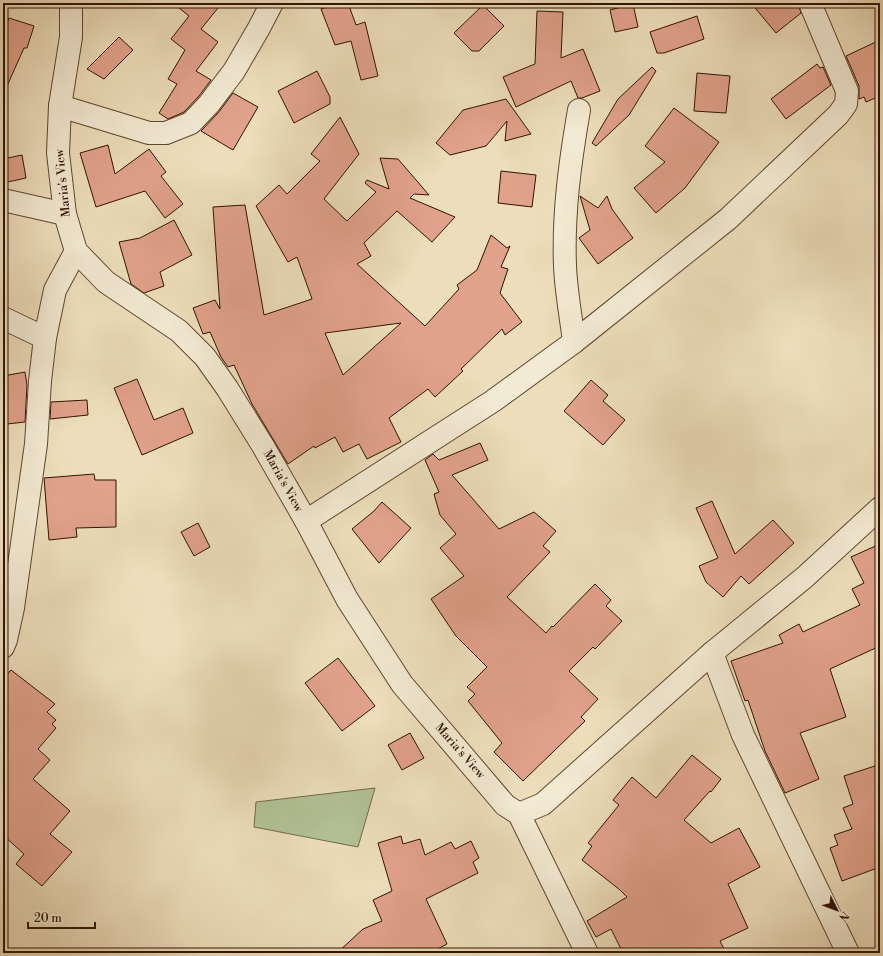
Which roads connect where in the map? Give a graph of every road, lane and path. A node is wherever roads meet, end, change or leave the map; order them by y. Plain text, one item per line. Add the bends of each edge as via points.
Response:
1 (71, 3) edge
2 (272, 3) edge
3 (810, 3) edge
4 (60, 106) junction
5 (579, 110) dead end
6 (3, 200) edge
7 (65, 214) junction
8 (76, 251) junction
9 (3, 318) edge
10 (45, 338) junction
11 (574, 342) junction
12 (880, 508) edge
13 (306, 521) junction
14 (3, 647) edge
15 (712, 653) junction
16 (519, 814) junction
17 (588, 953) edge
18 (848, 953) edge

1 - 4 street, Maria's View via 71,37
2 - 4 street via 234,71 191,123 166,133 149,134
3 - 11 street via 847,92 846,104 728,219
4 - 7 street, Maria's View via 58,153
5 - 11 street via 565,216 565,266
6 - 7 street
7 - 8 street, Maria's View
8 - 10 street via 55,290
8 - 13 street, Maria's View via 106,282 178,331 205,357 263,446
9 - 10 street
10 - 14 street via 36,444 13,608
11 - 13 street via 493,401
12 - 15 street via 805,577
13 - 16 street, Maria's View via 347,599 402,684 505,805
15 - 16 street via 543,804
15 - 18 street via 743,735
16 - 17 street, Maria's View

